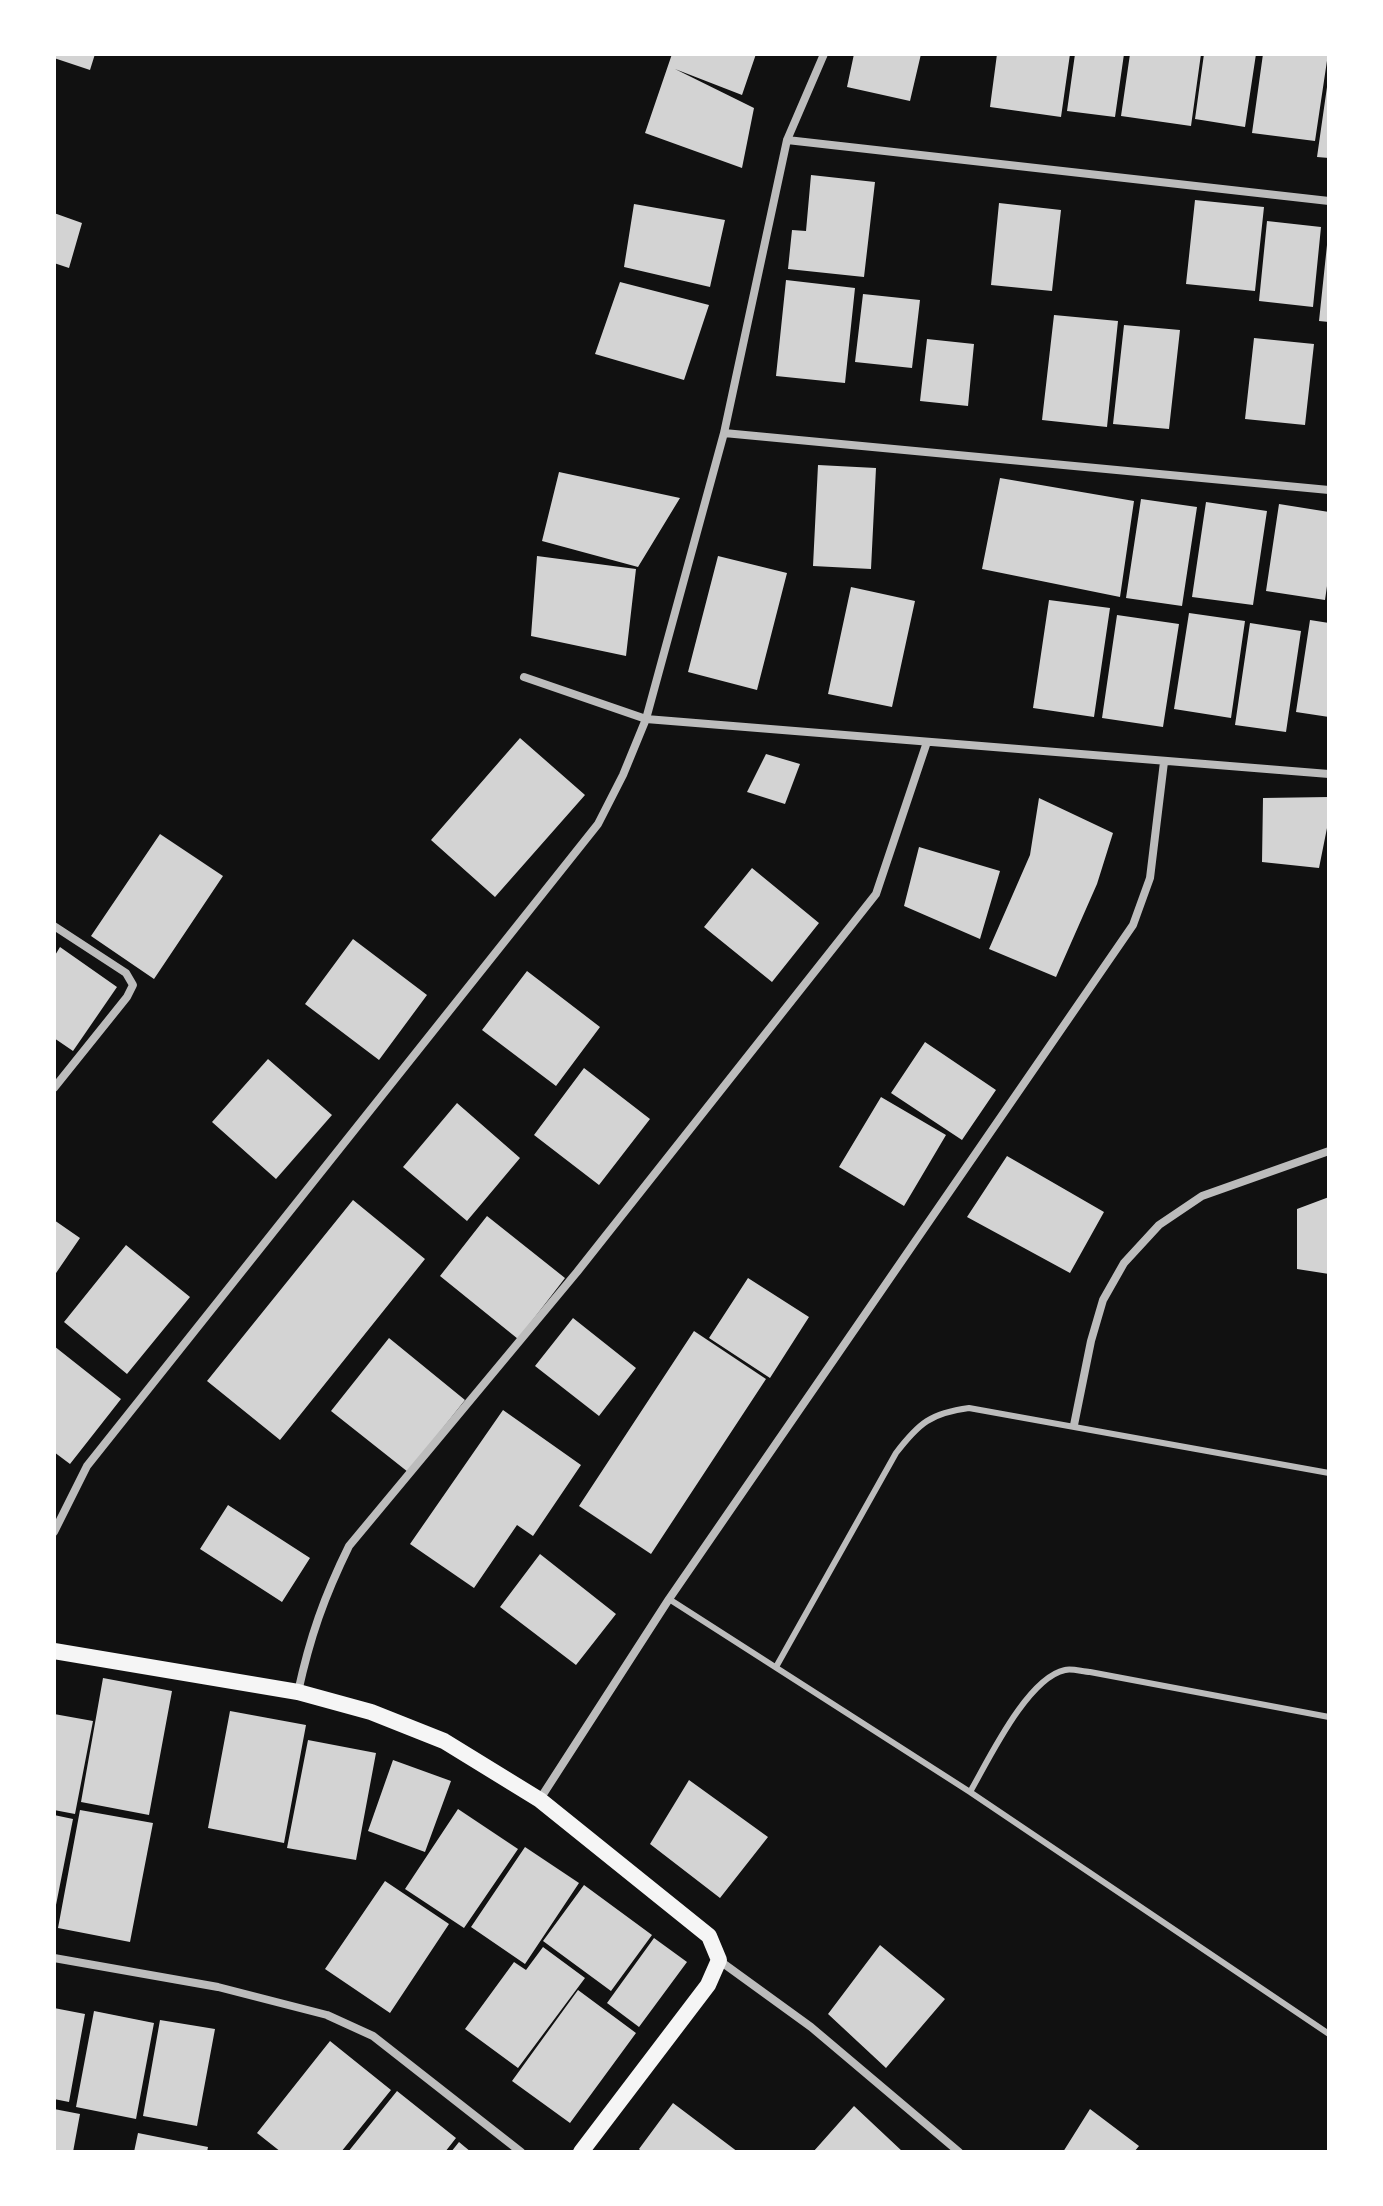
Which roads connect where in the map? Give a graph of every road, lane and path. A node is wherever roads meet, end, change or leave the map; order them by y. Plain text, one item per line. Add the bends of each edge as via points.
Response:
1 (824, 54) edge
2 (787, 140) junction
3 (1329, 201) edge
4 (724, 433) junction
5 (1329, 490) edge
6 (524, 677) dead end
7 (646, 719) junction
8 (927, 742) junction
9 (1164, 762) junction
10 (1329, 774) edge
11 (54, 926) edge
12 (54, 1088) edge
13 (1329, 1151) edge
14 (1074, 1425) junction
15 (1329, 1473) edge
16 (54, 1532) edge
17 (669, 1599) junction
18 (54, 1651) edge
19 (776, 1667) junction
20 (298, 1692) junction
21 (1329, 1717) edge
22 (970, 1792) junction
23 (540, 1800) junction
24 (54, 1958) edge
25 (719, 1960) junction
26 (1329, 2034) edge
27 (521, 2152) edge
28 (581, 2152) edge
29 (959, 2152) edge

1 - 2 street
2 - 3 street
2 - 4 street
4 - 5 street
4 - 7 street
6 - 7 street
7 - 8 street
7 - 16 street via 598,824 87,1466
8 - 9 street
8 - 20 street via 876,894 577,1272 349,1546 309,1640
9 - 10 street
9 - 17 street via 1150,878 1133,925
11 - 12 street via 126,973 133,985
13 - 14 street via 1202,1196 1159,1225 1124,1263 1103,1300
14 - 15 lane
14 - 19 lane via 969,1408 942,1411 913,1430
17 - 19 lane
17 - 23 street
18 - 20 main road
19 - 22 lane
20 - 23 main road via 371,1712 444,1741
21 - 22 lane via 1065,1670 1025,1700
22 - 26 lane
23 - 25 main road via 709,1936
24 - 27 street via 218,1987 327,2015 373,2036
25 - 28 main road via 708,1985
25 - 29 street via 811,2027

